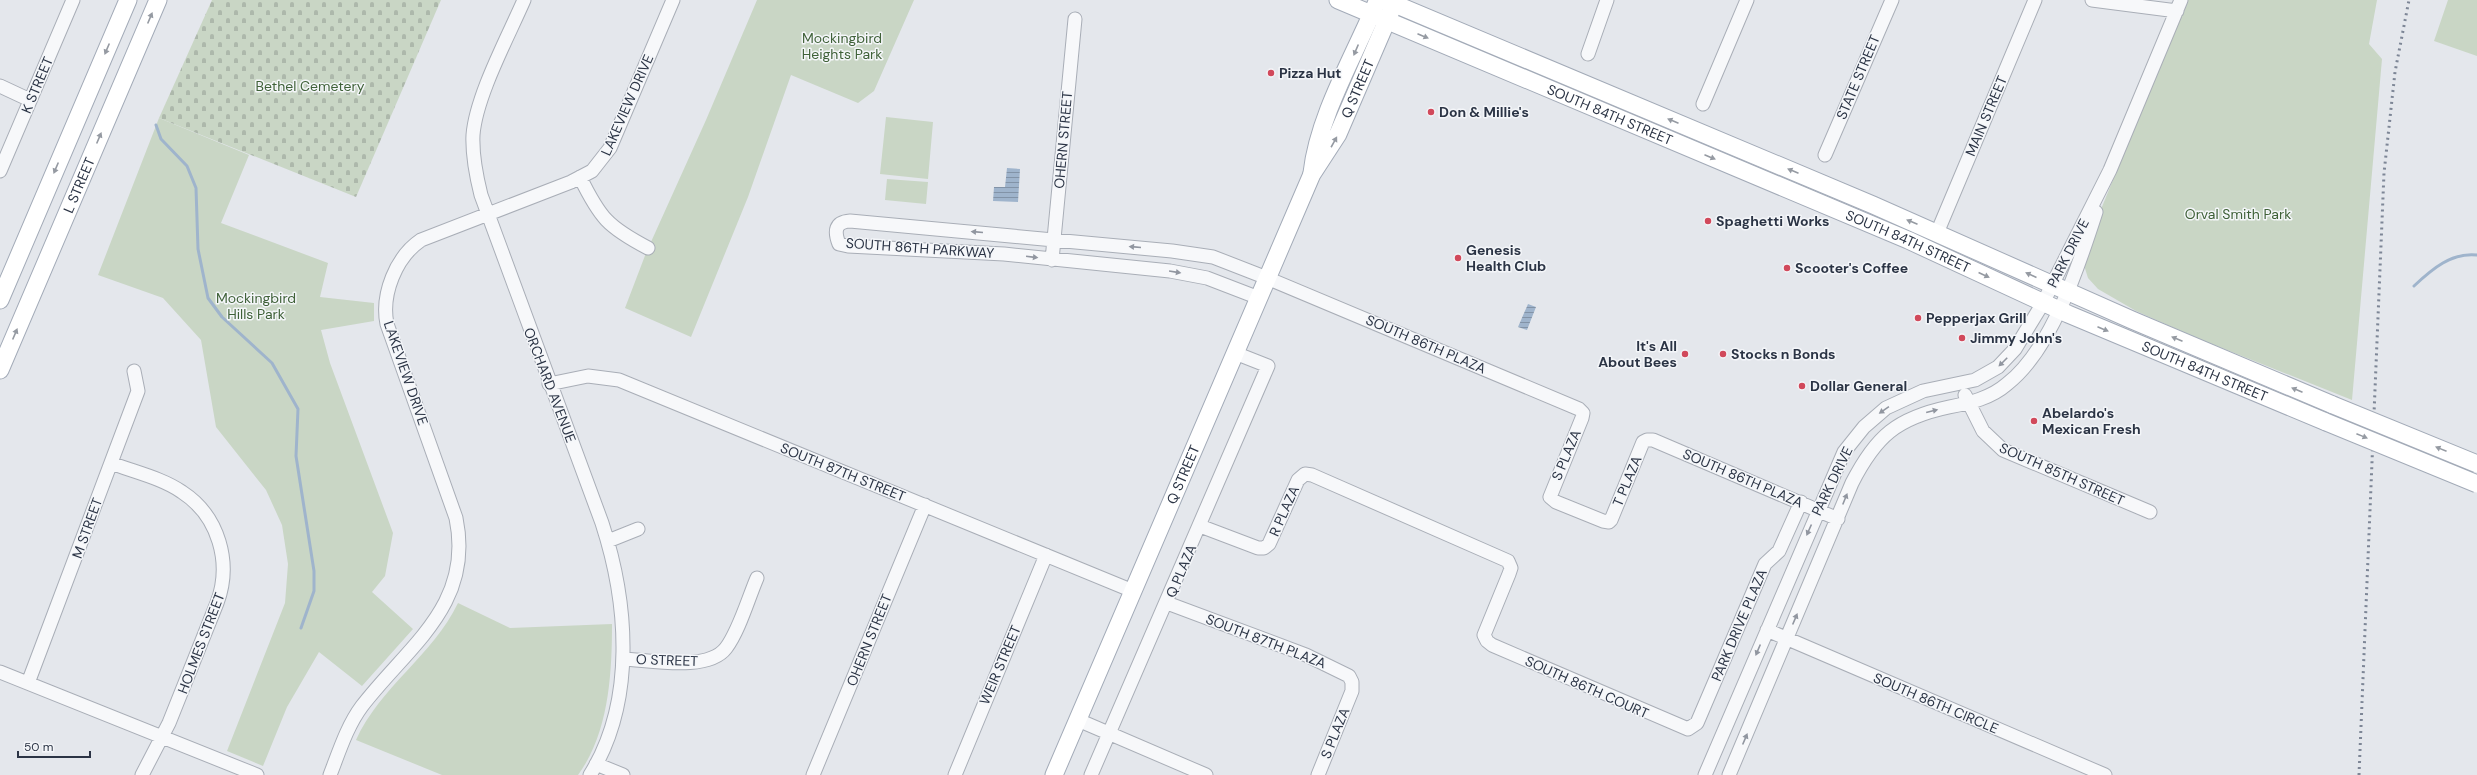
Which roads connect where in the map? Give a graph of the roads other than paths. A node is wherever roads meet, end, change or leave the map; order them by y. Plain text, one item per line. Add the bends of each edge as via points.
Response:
1 (73, 0) edge
2 (128, 0) edge
3 (158, 0) edge
4 (524, 0) edge
5 (673, 0) edge
6 (1338, 0) edge
7 (1607, 0) edge
8 (1747, 0) edge
9 (1892, 0) edge
10 (2035, 0) edge
11 (2092, 0) edge
12 (2179, 5) edge
13 (1385, 6) edge
14 (1075, 19) dead end
15 (1588, 54) dead end
16 (0, 86) edge
17 (30, 100) junction
18 (1703, 104) dead end
19 (1825, 155) dead end
20 (0, 171) edge
21 (580, 177) junction
22 (487, 214) junction
23 (899, 225) junction
24 (1937, 233) junction
25 (1003, 234) junction
26 (1056, 239) junction
27 (897, 247) junction
28 (648, 248) dead end
29 (1154, 249) junction
30 (1004, 254) junction
31 (1052, 260) junction
32 (1227, 263) junction
33 (1152, 270) junction
34 (1267, 278) junction
35 (1219, 283) junction
36 (2059, 288) junction
37 (1259, 298) junction
38 (0, 300) edge
39 (2043, 303) junction
40 (2058, 310) junction
41 (1235, 353) junction
42 (0, 370) edge
43 (134, 371) dead end
44 (549, 384) junction
45 (1961, 385) junction
46 (1968, 403) junction
47 (1583, 413) joint
48 (1647, 440) joint
49 (111, 463) junction
50 (2477, 464) edge
51 (2477, 484) edge
52 (1800, 502) junction
53 (924, 505) junction
54 (1818, 510) junction
55 (2150, 512) dead end
56 (1838, 519) junction
57 (1609, 522) joint
58 (1200, 526) junction
59 (638, 530) dead end
60 (608, 541) junction
61 (1046, 555) junction
62 (757, 578) dead end
63 (1133, 591) junction
64 (1167, 603) junction
65 (1767, 630) junction
66 (1485, 638) joint
67 (1787, 638) junction
68 (623, 659) junction
69 (0, 672) edge
70 (28, 683) junction
71 (1352, 691) joint
72 (1078, 720) junction
73 (1692, 728) joint
74 (1110, 734) junction
75 (162, 737) junction
76 (593, 769) edge
77 (142, 775) edge
78 (257, 775) edge
79 (330, 775) edge
80 (623, 775) edge
81 (813, 775) edge
82 (955, 775) edge
83 (1054, 775) edge
84 (1091, 775) edge
85 (1206, 775) edge
86 (1318, 775) edge
87 (1705, 775) edge
88 (1729, 775) edge
89 (2105, 775) edge

1 - 17 street, K STREET
2 -> 38 main road, L STREET
42 -> 3 main road, L STREET
4 - 22 street, ORCHARD AVENUE via 475,121 473,159
5 - 21 street, LAKEVIEW DRIVE via 610,148 592,171
6 - 13 main road, SOUTH 84TH STREET
7 - 15 street
8 - 18 street
9 - 19 street, STATE STREET
10 - 24 street, MAIN STREET
11 - 12 street
12 - 36 street, PARK DRIVE via 2110,170 2089,234
24 -> 13 main road, SOUTH 84TH STREET
13 - 34 main road, Q STREET via 1322,128 1315,150 1312,174
13 -> 39 main road, SOUTH 84TH STREET
14 - 26 street, OHERN STREET
16 - 17 street
17 - 20 street, K STREET
21 - 22 street, LAKEVIEW DRIVE
21 - 28 street via 593,205 606,222 621,234
22 - 44 street, ORCHARD AVENUE
22 - 79 street, LAKEVIEW DRIVE via 435,233 416,244 401,260 389,288 387,324 456,518 460,540 459,562 446,605 362,706
25 -> 23 street, SOUTH 86TH PARKWAY
23 - 27 street
23 - 27 street, SOUTH 86TH PARKWAY via 842,222 837,226 835,235 839,244
36 -> 24 main road, SOUTH 84TH STREET
25 - 26 street, SOUTH 86TH PARKWAY
25 - 30 street
29 -> 26 street, SOUTH 86TH PARKWAY
26 - 31 street, OHERN STREET
27 - 30 street, SOUTH 86TH PARKWAY
29 - 32 street, SOUTH 86TH PARKWAY via 1213,257
29 - 33 street
30 -> 31 street, SOUTH 86TH PARKWAY
31 - 33 street, SOUTH 86TH PARKWAY
32 - 34 street, SOUTH 86TH PARKWAY
32 - 35 street
33 -> 35 street, SOUTH 86TH PARKWAY via 1207,278
34 - 37 main road, Q STREET
34 - 47 street, SOUTH 86TH PLAZA via 1572,406
35 - 37 street, SOUTH 86TH PARKWAY
36 - 39 street, PARK DRIVE
36 - 40 street, PARK DRIVE
50 -> 36 main road, SOUTH 84TH STREET, bridge
37 - 41 main road, Q STREET
39 - 40 main road, SOUTH 84TH STREET
39 -> 45 street, PARK DRIVE via 2021,341 1998,367
40 - 46 street, PARK DRIVE via 2039,348 2017,376 1998,391
40 -> 51 main road, SOUTH 84TH STREET, bridge
41 - 58 street, Q PLAZA via 1268,366
41 - 63 main road, Q STREET
43 - 49 street, M STREET via 138,391
44 - 53 street, SOUTH 87TH STREET via 588,376 619,380
44 - 60 street, ORCHARD AVENUE
45 - 46 street, SOUTH 85TH STREET
45 -> 54 street, PARK DRIVE via 1908,396 1876,416 1844,452
46 - 55 street, SOUTH 85TH STREET via 1988,438 2003,450
56 -> 46 street, PARK DRIVE via 1866,456 1889,431 1908,418
47 - 57 street, S PLAZA via 1550,497 1556,502
48 - 52 street, SOUTH 86TH PLAZA via 1653,440
48 - 57 street, T PLAZA via 1643,442
49 - 70 street, M STREET
49 - 75 street, HOLMES STREET via 172,486 192,499 212,524 222,553 224,574 221,593
52 - 54 street, SOUTH 86TH PLAZA
52 - 73 street, PARK DRIVE PLAZA via 1778,551 1765,564 1697,723
53 - 61 street, SOUTH 87TH STREET
53 - 81 street, OHERN STREET
54 - 56 street, SOUTH 86TH PLAZA
54 -> 65 street, PARK DRIVE
67 -> 56 street, PARK DRIVE
58 - 64 street, Q PLAZA
58 - 66 street, R PLAZA via 1264,548 1269,544 1298,480 1305,474 1312,475 1505,558 1510,564 1509,574 1485,632
59 - 60 street
60 - 68 street, ORCHARD AVENUE via 620,598
61 - 63 street, SOUTH 87TH STREET
61 - 82 street, WEIR STREET
62 - 68 street, O STREET via 730,642 714,658 699,662
63 - 72 main road, Q STREET
64 - 71 street, SOUTH 87TH PLAZA via 1345,672 1352,682
64 - 74 street, Q PLAZA
65 - 67 street, SOUTH 86TH CIRCLE
65 -> 87 street, PARK DRIVE
66 - 73 street, SOUTH 86TH COURT via 1492,645 1564,677 1684,729
88 -> 67 street, PARK DRIVE
67 - 89 street, SOUTH 86TH CIRCLE
68 - 76 street, ORCHARD AVENUE via 609,732
69 - 70 street
70 - 75 street
71 - 86 street, S PLAZA
72 - 74 street
72 - 83 main road, Q STREET
74 - 84 street, Q PLAZA
74 - 85 street
75 - 77 street, HOLMES STREET
75 - 78 street
76 - 80 street

